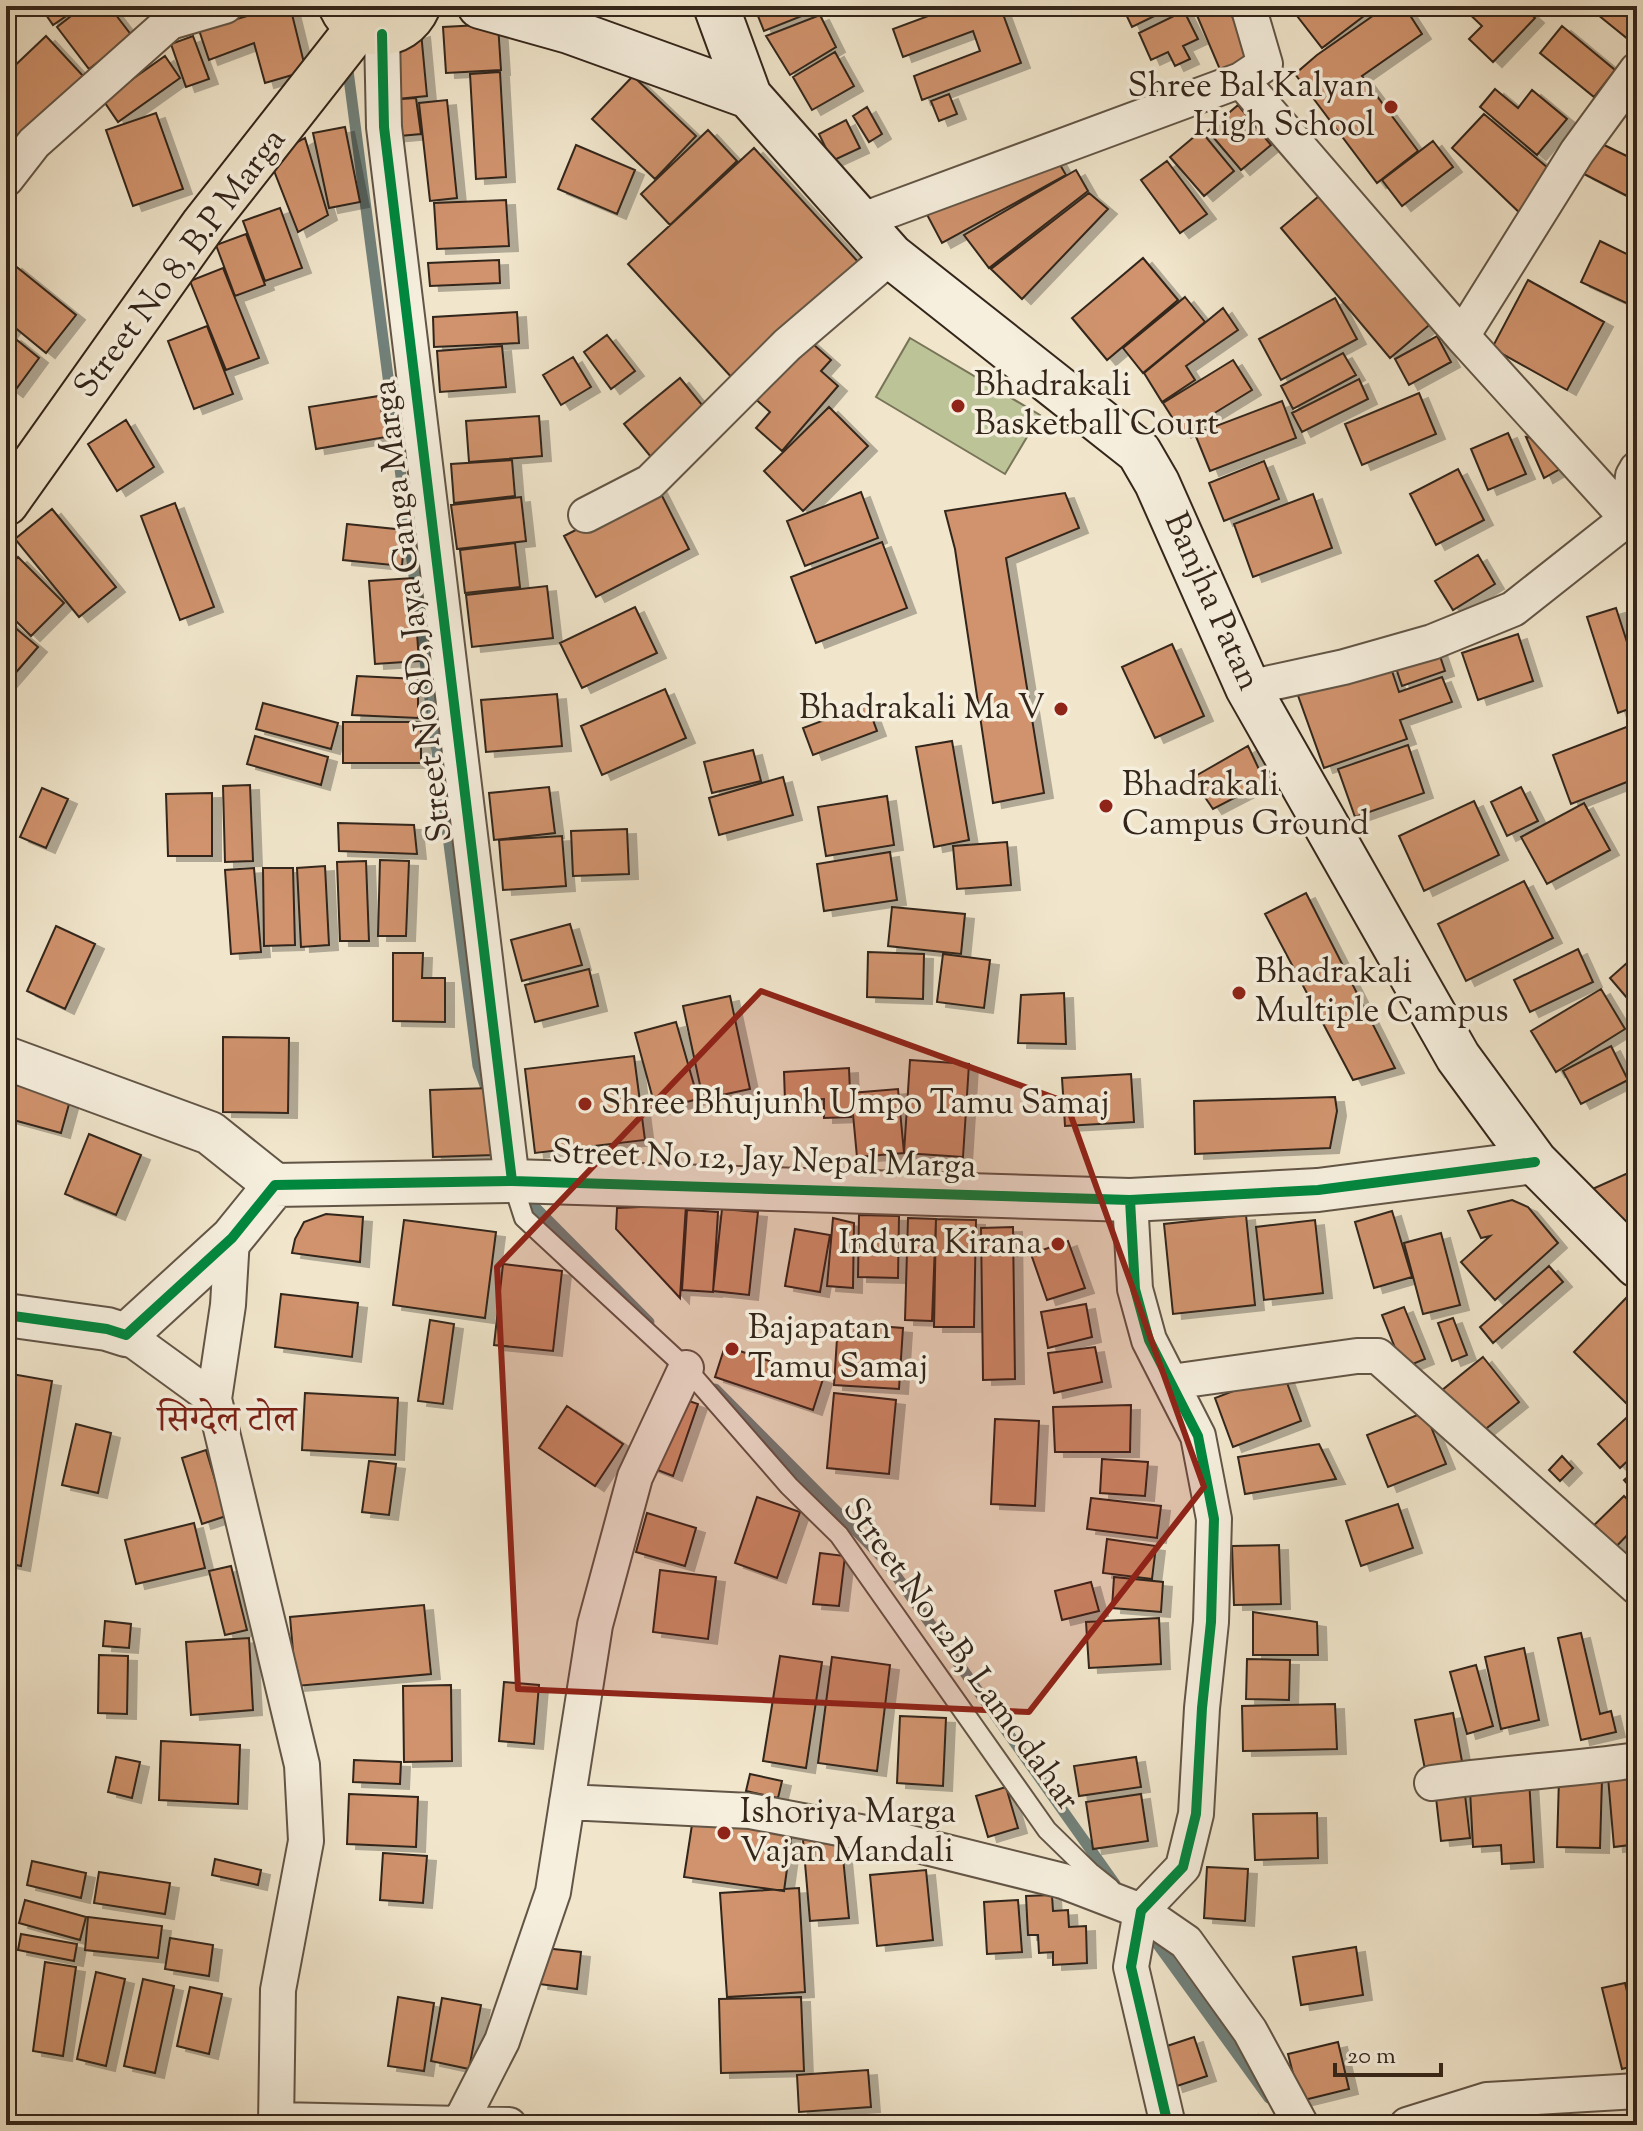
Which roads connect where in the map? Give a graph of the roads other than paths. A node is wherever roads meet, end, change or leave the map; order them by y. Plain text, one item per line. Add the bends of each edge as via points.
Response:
1 (225, 6) edge
2 (418, 6) edge
3 (480, 6) edge
4 (716, 6) edge
5 (1248, 6) edge
6 (164, 14) edge
7 (360, 22) edge
8 (1637, 70) edge
9 (1241, 80) junction
10 (749, 96) junction
11 (6, 179) edge
12 (860, 221) junction
13 (891, 256) junction
14 (1462, 336) junction
15 (1637, 469) edge
16 (6, 503) edge
17 (586, 515) dead end
18 (1634, 520) edge
19 (1248, 688) junction
20 (6, 1058) edge
21 (1535, 1162) junction
22 (512, 1181) junction
23 (275, 1185) junction
24 (1130, 1200) junction
25 (232, 1238) junction
26 (1637, 1265) edge
27 (6, 1315) edge
28 (126, 1335) junction
29 (686, 1368) junction
30 (1171, 1382) junction
31 (214, 1399) junction
32 (1637, 1587) edge
33 (1637, 1760) edge
34 (1432, 1783) dead end
35 (567, 1802) junction
36 (1141, 1911) junction
37 (1637, 2091) edge
38 (277, 2123) edge
39 (459, 2124) edge
40 (509, 2125) edge
41 (1168, 2125) edge
42 (1301, 2125) edge
43 (1407, 2125) edge

1 - 6 street
2 - 7 main road, Street No 8, B.P Marga via 395,31
3 - 10 main road via 569,31
4 - 10 main road, Banjha Patan
5 - 9 street via 1265,64
6 - 11 street via 34,143
7 - 16 main road, Street No 8, B.P Marga via 204,224
7 - 22 street, Street No 8D, Jaya Ganga Marga via 384,127
8 - 14 street via 1577,152
9 - 12 street
9 - 14 street
10 - 12 main road, Banjha Patan
12 - 13 main road, Banjha Patan
13 - 17 street via 787,345 650,482
13 - 19 main road, Banjha Patan via 1139,452
14 - 18 street
15 - 18 street
18 - 19 street via 1513,609 1432,642
19 - 21 main road, Banjha Patan via 1458,1057
20 - 23 street via 210,1133
21 - 24 street, Street No 12, Jay Nepal Marga via 1318,1190
21 - 26 main road, Banjha Patan
22 - 23 street, Street No 12, Jay Nepal Marga
22 - 24 street, Street No 12, Jay Nepal Marga
22 - 29 lane, Street No 12B, Lamodahar via 524,1218
23 - 25 street
24 - 30 street via 1135,1289 1149,1340
25 - 28 street
25 - 31 street
27 - 28 street
28 - 31 street
29 - 35 street via 635,1477 595,1625
29 - 36 lane, Street No 12B, Lamodahar via 839,1535 1047,1830
30 - 32 street via 1378,1356
30 - 36 street via 1198,1436 1214,1519 1211,1622 1190,1841 1183,1867
31 - 38 street via 302,1765 306,1841 278,1990
33 - 34 street
35 - 36 street via 750,1811 886,1837 1063,1881
35 - 39 street via 553,1892 502,2041
36 - 41 street via 1131,1967
36 - 42 street via 1186,1942 1250,2031
37 - 43 street via 1487,2100
38 - 39 street
39 - 40 street

